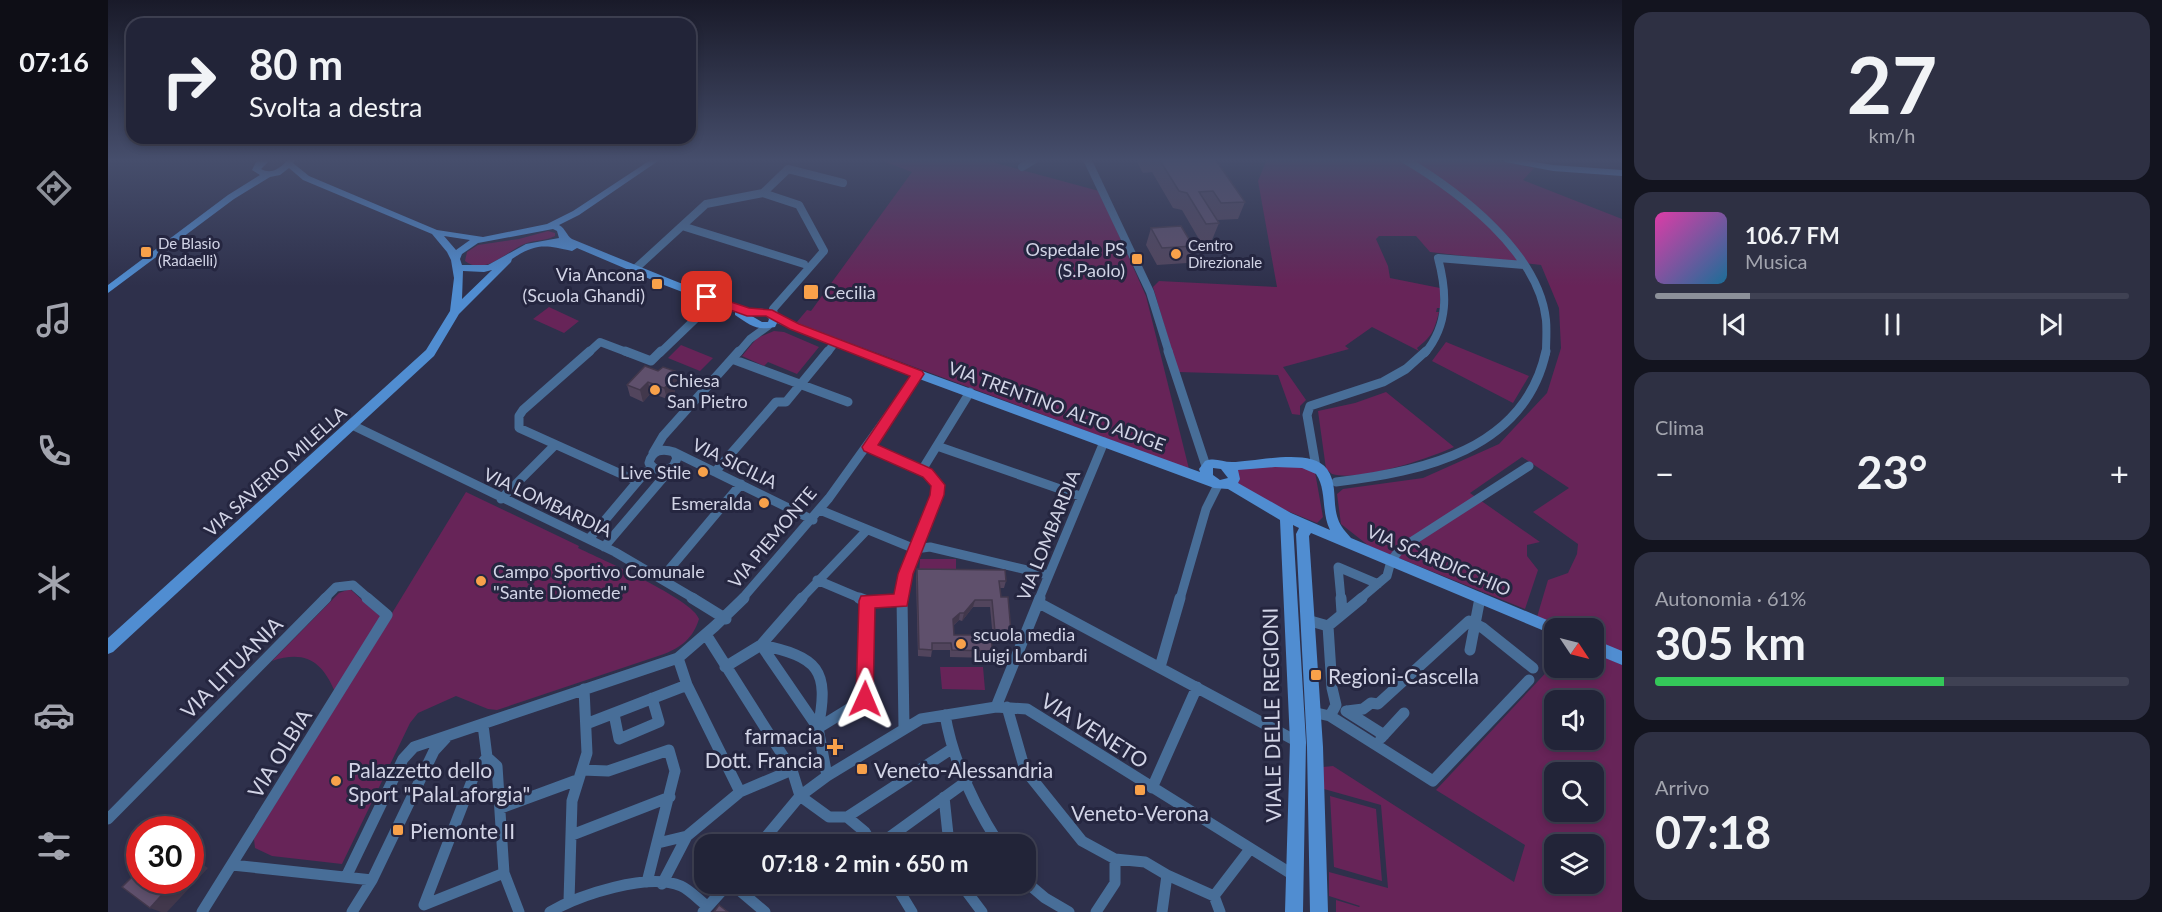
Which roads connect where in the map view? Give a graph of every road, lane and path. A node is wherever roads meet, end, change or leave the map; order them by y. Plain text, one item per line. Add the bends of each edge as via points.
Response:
1 (210, 202) edge
2 (225, 202) edge
3 (362, 202) edge
4 (593, 202) edge
5 (719, 202) edge
6 (789, 202) edge
7 (1107, 202) edge
8 (1467, 202) edge
9 (576, 213) junction
10 (551, 226) junction
11 (682, 226) junction
12 (435, 232) junction
13 (562, 232) junction
14 (485, 239) junction
15 (550, 243) junction
16 (821, 246) junction
17 (508, 260) junction
18 (458, 263) junction
19 (804, 264) junction
20 (1524, 265) junction
21 (635, 269) junction
22 (108, 283) edge
23 (108, 291) edge
24 (711, 304) junction
25 (455, 312) junction
26 (761, 312) junction
27 (772, 321) junction
28 (754, 327) junction
29 (833, 345) junction
30 (732, 359) junction
31 (918, 374) junction
32 (800, 385) junction
33 (970, 392) junction
34 (848, 402) dead end
35 (352, 425) junction
36 (663, 436) junction
37 (1104, 442) junction
38 (555, 446) junction
39 (937, 446) junction
40 (869, 447) junction
41 (1198, 447) junction
42 (670, 451) junction
43 (653, 453) junction
44 (691, 460) junction
45 (1224, 465) junction
46 (672, 466) junction
47 (1529, 466) dead end
48 (649, 468) junction
49 (922, 470) junction
50 (715, 472) junction
51 (1214, 477) junction
52 (1326, 478) junction
53 (741, 484) junction
54 (1080, 496) junction
55 (501, 499) junction
56 (820, 510) junction
57 (1286, 517) junction
58 (1329, 519) junction
59 (813, 520) junction
60 (1310, 526) junction
61 (867, 530) junction
62 (589, 539) junction
63 (1348, 543) junction
64 (604, 547) junction
65 (915, 549) junction
66 (1390, 561) junction
67 (1048, 575) junction
68 (662, 578) junction
69 (817, 580) junction
70 (1378, 584) junction
71 (1480, 598) junction
72 (867, 601) junction
73 (901, 601) junction
74 (1039, 603) junction
75 (1342, 614) junction
76 (387, 615) joint
77 (726, 619) junction
78 (1307, 620) junction
79 (1475, 624) junction
80 (1544, 625) edge
81 (1328, 626) junction
82 (707, 636) junction
83 (760, 645) junction
84 (108, 647) edge
85 (1470, 650) dead end
86 (1604, 651) edge
87 (678, 658) junction
88 (1621, 658) edge
89 (725, 667) junction
90 (1160, 667) junction
91 (1533, 668) dead end
92 (1529, 680) dead end
93 (687, 685) junction
94 (1197, 687) junction
95 (584, 689) junction
96 (652, 699) junction
97 (1336, 705) junction
98 (1001, 707) junction
99 (1347, 711) junction
100 (1312, 712) junction
101 (1404, 713) dead end
102 (614, 714) junction
103 (945, 715) junction
104 (1330, 716) junction
105 (586, 724) junction
106 (483, 725) junction
107 (818, 728) junction
108 (904, 728) junction
109 (1384, 735) junction
110 (446, 738) junction
111 (1298, 742) junction
112 (1375, 744) junction
113 (1315, 747) junction
114 (953, 748) junction
115 (487, 757) junction
116 (792, 770) junction
117 (580, 775) junction
118 (827, 776) junction
119 (967, 781) junction
120 (1152, 788) junction
121 (740, 792) junction
122 (800, 796) junction
123 (670, 797) junction
124 (944, 797) junction
125 (501, 808) junction
126 (848, 817) junction
127 (108, 819) edge
128 (768, 834) edge
129 (866, 834) edge
130 (894, 834) edge
131 (949, 834) edge
132 (993, 834) edge
133 (572, 835) junction
134 (687, 837) junction
135 (658, 843) junction
136 (1250, 849) junction
137 (1115, 859) junction
138 (232, 865) junction
139 (504, 873) junction
140 (1167, 875) junction
141 (1295, 876) junction
142 (346, 877) junction
143 (372, 880) junction
144 (647, 882) junction
145 (662, 884) junction
146 (1036, 890) edge
147 (720, 894) edge
148 (742, 894) edge
149 (901, 894) edge
150 (968, 894) edge
151 (1214, 896) junction
152 (569, 901) junction
153 (705, 909) edge
154 (202, 912) edge
155 (352, 912) edge
156 (519, 912) edge
157 (550, 912) edge
158 (765, 912) edge
159 (912, 912) edge
160 (982, 912) edge
161 (1069, 912) edge
162 (1096, 912) edge
163 (1162, 912) edge
164 (1220, 912) edge
165 (1294, 912) edge
166 (1319, 912) edge

1 - 22 street
2 - 23 street
3 - 12 street
4 - 9 street
5 - 11 street via 706,204
6 - 16 street via 799,205
7 - 41 street via 1150,292
8 - 20 street via 1505,238
9 - 10 street
9 - 13 street
10 - 13 street
10 - 14 street
11 - 19 street
11 - 21 street
12 - 14 street
12 - 18 street via 454,251
13 - 15 street
13 - 21 street via 566,240
14 - 18 street via 458,253
15 - 17 street via 530,246
15 - 24 street
16 - 19 street
16 - 27 street via 824,251 773,309
17 - 18 street via 483,270
17 - 25 street
18 - 25 street
19 - 26 street
20 - 52 street via 1544,311 1546,358 1529,396 1510,420 1478,442 1434,463 1395,474
20 - 52 street via 1438,258 1447,292 1442,328 1428,349 1388,381 1310,406 1307,415
21 - 26 street via 745,312
24 - 28 street via 745,316
24 - 38 street via 651,361 600,342 523,410 519,428
25 - 35 street, VIA SAVERIO MILELLA via 430,353
26 - 27 street
26 - 28 street via 754,317
27 - 28 street
27 - 29 street
27 - 31 street
28 - 30 street
29 - 31 street
29 - 32 street
30 - 32 street
30 - 36 street
31 - 33 street, VIA TRENTINO ALTO ADIGE
31 - 40 street, VIA PIEMONTE
32 - 34 street
32 - 50 street via 786,402 776,402
33 - 37 street, VIA TRENTINO ALTO ADIGE
33 - 39 street
35 - 55 street, VIA LOMBARDIA
35 - 84 street, VIA SAVERIO MILELLA
36 - 42 street
36 - 43 street
37 - 51 street, VIA TRENTINO ALTO ADIGE via 1183,472
37 - 54 street, VIA LOMBARDIA
38 - 48 street via 630,478
38 - 55 street
39 - 49 street
39 - 54 street
40 - 49 street
40 - 56 street, VIA PIEMONTE
41 - 45 street
41 - 51 street
42 - 43 street
42 - 44 street, VIA SICILIA
42 - 46 street via 677,458
43 - 48 street
44 - 46 street
44 - 50 street, VIA SICILIA
45 - 51 street via 1212,463
45 - 51 street via 1234,476
45 - 52 street via 1305,464
46 - 48 street via 662,470
46 - 64 street
47 - 66 street via 1400,549
48 - 62 street
49 - 65 street via 938,485
50 - 53 street, VIA SICILIA
51 - 57 street, VIA TRENTINO ALTO ADIGE
51 - 90 street
52 - 58 street
53 - 59 street, VIA SICILIA
53 - 68 street
54 - 67 street, VIA LOMBARDIA
55 - 62 street, VIA LOMBARDIA
56 - 59 street, VIA PIEMONTE
56 - 61 street
57 - 60 street, VIA TRENTINO ALTO ADIGE
57 - 111 street, VIALE DELLE REGIONI
58 - 60 street via 1319,527
58 - 63 street
59 - 77 street, VIA PIEMONTE
60 - 63 street, VIA SCARDICCHIO
60 - 78 street, VIALE DELLE REGIONI via 1302,534
61 - 65 street
61 - 69 street
62 - 64 street, VIA LOMBARDIA
63 - 66 street, VIA SCARDICCHIO
64 - 68 street, VIA LOMBARDIA
65 - 67 street via 930,548
65 - 73 street via 905,574
66 - 70 street via 1387,576
66 - 71 street, VIA SCARDICCHIO
67 - 74 street, VIA LOMBARDIA
68 - 77 street, VIA LOMBARDIA
69 - 72 street
69 - 83 street
70 - 75 street
70 - 75 street via 1338,567
71 - 79 street
71 - 80 street, VIA SCARDICCHIO
72 - 73 street
72 - 107 street via 865,699
73 - 108 street
74 - 90 street
74 - 98 street, VIA LOMBARDIA
75 - 81 street
76 - 127 street, VIA LITUANIA via 353,585 336,587
76 - 138 street, VIA OLBIA
77 - 82 street, VIA PIEMONTE
78 - 81 street
78 - 100 street, VIALE DELLE REGIONI
79 - 85 street
79 - 91 street
79 - 99 street via 1468,621 1378,704
81 - 97 street
82 - 87 street, VIA PIEMONTE
82 - 89 street
83 - 89 street
83 - 107 street
83 - 107 street via 797,654 818,670 823,696
86 - 88 street
87 - 93 street
87 - 95 street, VIA PIEMONTE
89 - 116 street
90 - 94 street
92 - 112 street via 1433,781
93 - 96 street
93 - 121 street
94 - 111 street
94 - 120 street
95 - 105 street
95 - 106 street, VIA PIEMONTE
96 - 102 street
96 - 102 street via 659,722 619,739
97 - 99 street
97 - 104 street
98 - 103 street, VIA VENETO
98 - 120 street, VIA VENETO via 1027,710
98 - 137 street via 1031,780 1082,842
99 - 109 street
100 - 104 street
100 - 113 street, VIALE DELLE REGIONI
101 - 109 street
102 - 105 street
103 - 108 street, VIA VENETO via 921,719
103 - 114 street
104 - 112 street
105 - 117 street via 587,753
106 - 110 street, VIA PIEMONTE
106 - 115 street
107 - 118 street
108 - 118 street, VIA VENETO
109 - 112 street
110 - 142 street, VIA PIEMONTE via 420,744 407,753
110 - 143 street via 434,751
111 - 113 street
111 - 141 street, VIALE DELLE REGIONI
113 - 166 street, VIALE DELLE REGIONI
114 - 119 street
114 - 126 street
115 - 125 street via 497,766
115 - 139 street via 475,773 424,905
116 - 121 street
116 - 122 street
117 - 123 street via 608,771 669,750 675,771
117 - 125 street
117 - 133 street via 572,801
118 - 122 street, VIA VENETO
119 - 124 street
119 - 132 street
120 - 136 street, VIA VENETO
121 - 134 street
122 - 126 street via 829,817
122 - 128 street, VIA VENETO
123 - 133 street
123 - 135 street
124 - 130 street
124 - 131 street
125 - 139 street
126 - 129 street
133 - 152 street
134 - 135 street
134 - 145 street
135 - 144 street
136 - 141 street, VIA VENETO
136 - 151 street
137 - 140 street via 1145,862
137 - 162 street via 1115,883
138 - 142 street
138 - 154 street, VIA OLBIA
139 - 156 street
140 - 151 street
140 - 163 street
141 - 165 street, VIALE DELLE REGIONI
142 - 143 street
143 - 155 street
144 - 145 street
144 - 152 street
145 - 153 street via 681,886
146 - 161 street
147 - 153 street
148 - 158 street
149 - 159 street
150 - 160 street
151 - 164 street
152 - 157 street

